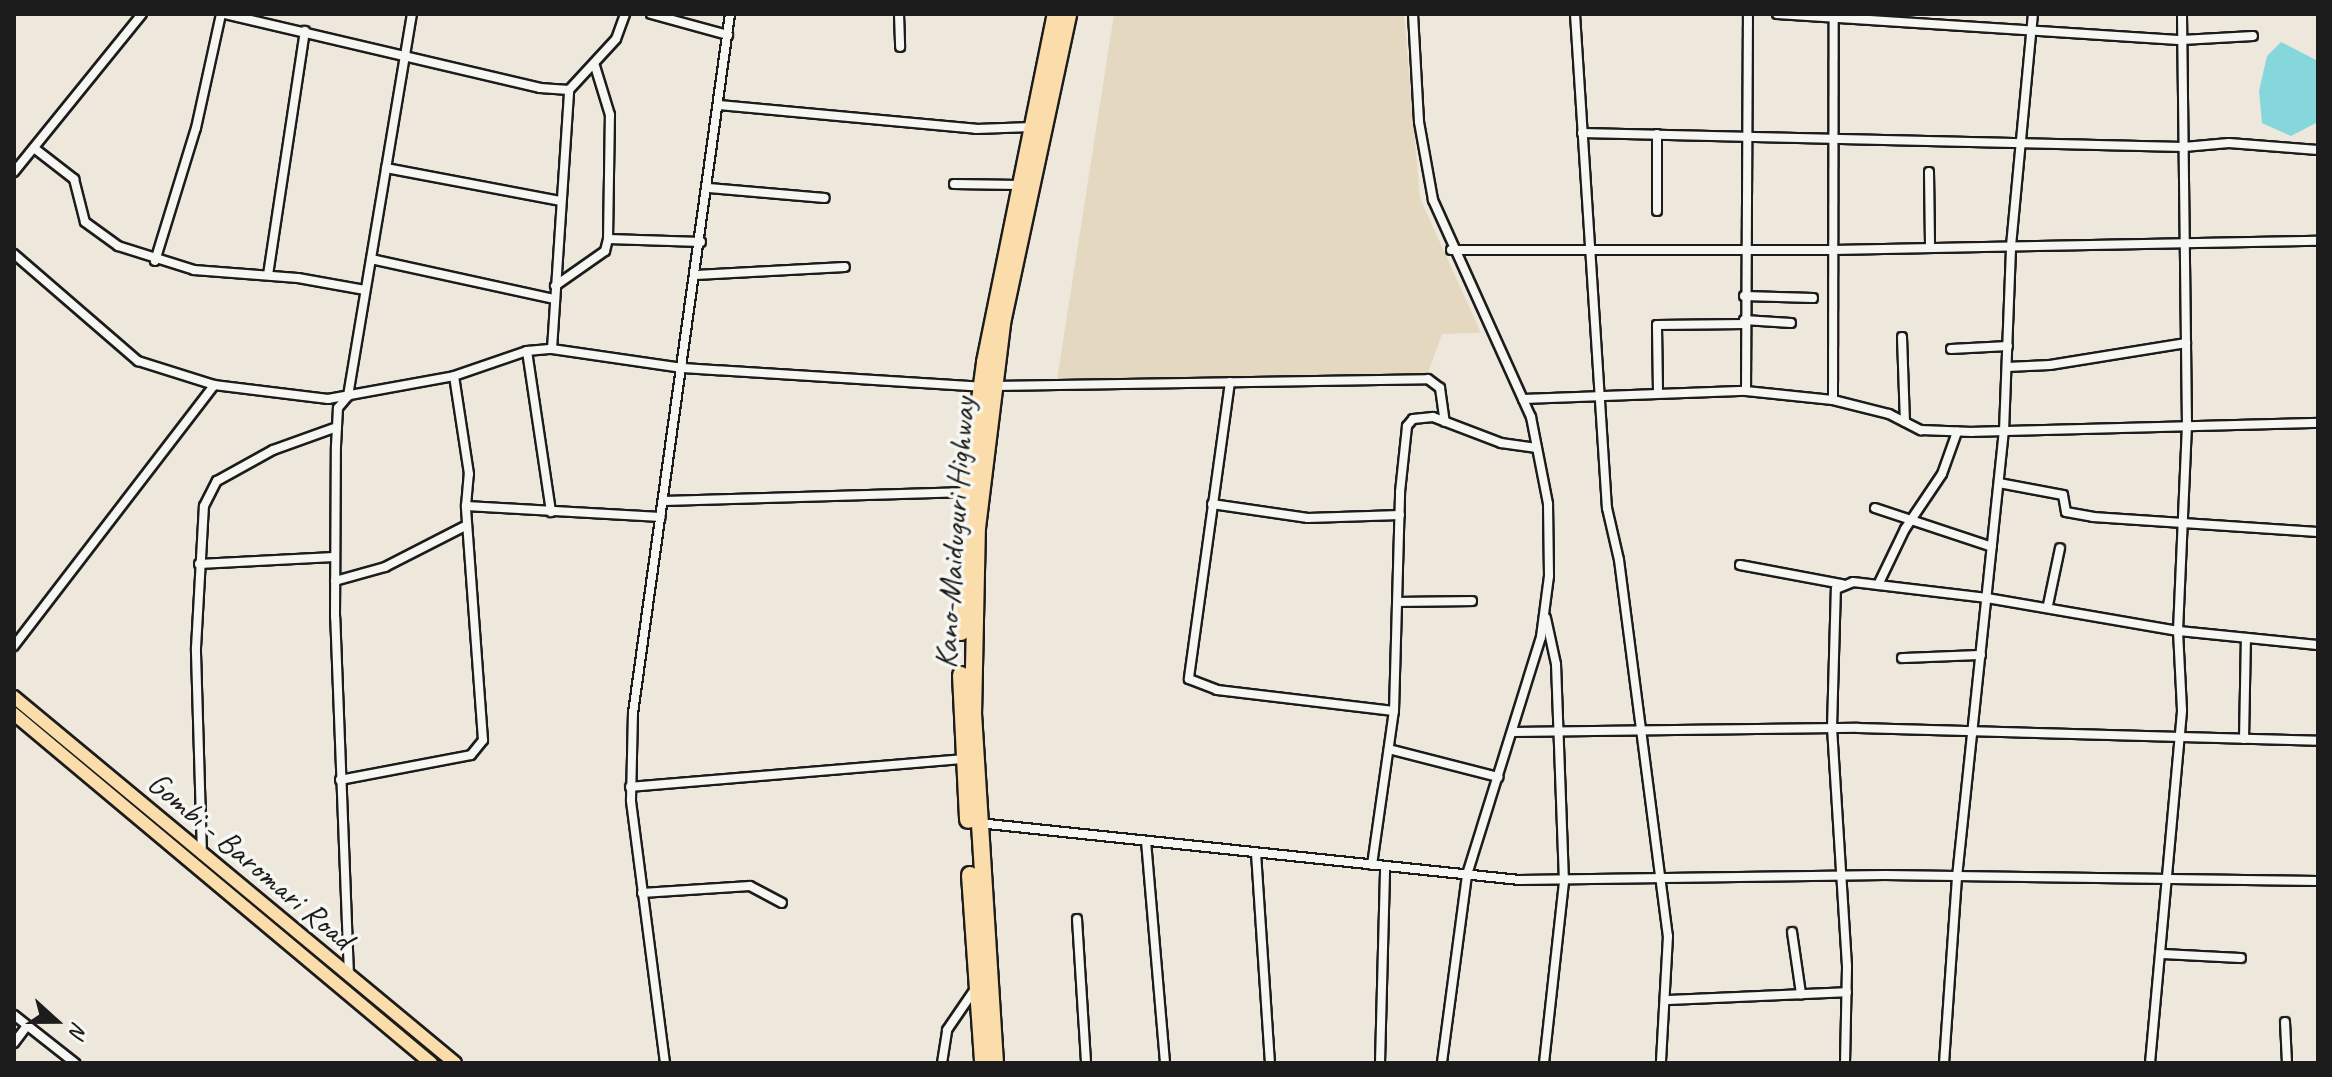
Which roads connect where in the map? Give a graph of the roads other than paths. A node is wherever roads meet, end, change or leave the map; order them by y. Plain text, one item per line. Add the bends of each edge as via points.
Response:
1 (142, 14) edge
2 (223, 14) edge
3 (412, 14) edge
4 (625, 14) edge
5 (651, 14) edge
6 (730, 14) edge
7 (899, 14) edge
8 (1056, 14) edge
9 (1068, 14) edge
10 (1413, 14) edge
11 (1575, 14) edge
12 (1748, 14) edge
13 (1777, 14) edge
14 (2033, 14) edge
15 (2182, 14) edge
16 (1834, 15) edge
17 (2032, 29) junction
18 (305, 31) junction
19 (728, 35) junction
20 (2253, 36) dead end
21 (2182, 40) junction
22 (900, 47) dead end
23 (406, 53) junction
24 (595, 66) junction
25 (569, 90) junction
26 (719, 105) junction
27 (1032, 127) junction
28 (1582, 133) junction
29 (1657, 134) junction
30 (1746, 135) junction
31 (1834, 138) junction
32 (2021, 143) junction
33 (2184, 147) junction
34 (34, 148) junction
35 (2318, 150) edge
36 (386, 168) junction
37 (14, 172) edge
38 (1929, 172) dead end
39 (954, 184) dead end
40 (1019, 185) junction
41 (709, 188) junction
42 (825, 198) dead end
43 (560, 201) junction
44 (1657, 211) dead end
45 (608, 239) junction
46 (2318, 241) edge
47 (701, 242) junction
48 (2185, 243) junction
49 (2011, 246) junction
50 (1930, 248) junction
51 (1451, 250) junction
52 (1589, 250) junction
53 (1743, 250) junction
54 (1833, 250) junction
55 (14, 254) edge
56 (371, 259) junction
57 (155, 261) junction
58 (845, 267) dead end
59 (268, 275) junction
60 (696, 275) junction
61 (555, 286) junction
62 (365, 290) junction
63 (1744, 296) junction
64 (1813, 298) dead end
65 (555, 299) junction
66 (1744, 322) junction
67 (1791, 323) dead end
68 (1902, 337) dead end
69 (2186, 343) junction
70 (2008, 346) junction
71 (552, 349) junction
72 (1951, 349) dead end
73 (527, 351) junction
74 (2007, 367) junction
75 (683, 368) junction
76 (454, 376) junction
77 (1230, 382) junction
78 (214, 385) junction
79 (986, 386) junction
80 (1658, 391) junction
81 (1746, 391) junction
82 (1598, 392) junction
83 (348, 396) junction
84 (1523, 399) junction
85 (1833, 400) junction
86 (1445, 422) junction
87 (1905, 422) junction
88 (2318, 423) edge
89 (2187, 425) junction
90 (337, 427) junction
91 (2004, 431) junction
92 (1957, 432) junction
93 (1537, 448) junction
94 (1999, 483) junction
95 (969, 492) junction
96 (664, 501) junction
97 (1212, 504) junction
98 (466, 506) junction
99 (1875, 508) dead end
100 (551, 512) junction
101 (1400, 515) junction
102 (661, 517) junction
103 (1913, 523) junction
104 (467, 525) junction
105 (2183, 526) junction
106 (2318, 532) edge
107 (1992, 547) junction
108 (2060, 548) dead end
109 (334, 557) junction
110 (199, 564) junction
111 (1740, 565) dead end
112 (335, 581) junction
113 (1842, 584) junction
114 (1878, 585) junction
115 (1987, 598) junction
116 (1472, 601) dead end
117 (1399, 602) junction
118 (2048, 605) junction
119 (1544, 614) junction
120 (2178, 631) junction
121 (2246, 638) junction
122 (2318, 645) edge
123 (14, 646) edge
124 (1981, 655) junction
125 (1902, 658) dead end
126 (14, 697) edge
127 (1394, 711) junction
128 (14, 714) edge
129 (1832, 728) junction
130 (1642, 730) junction
131 (1973, 730) junction
132 (1513, 732) junction
133 (1557, 732) junction
134 (2180, 736) junction
135 (2244, 739) junction
136 (2318, 741) edge
137 (1389, 749) junction
138 (964, 759) junction
139 (1498, 777) junction
140 (340, 780) junction
141 (630, 787) junction
142 (974, 824) junction
143 (1146, 841) junction
144 (1256, 853) junction
145 (202, 855) junction
146 (1372, 865) junction
147 (1385, 866) junction
148 (1467, 875) junction
149 (1839, 876) junction
150 (1957, 877) junction
151 (1662, 881) junction
152 (2318, 881) edge
153 (1564, 882) junction
154 (2168, 882) junction
155 (231, 886) junction
156 (642, 893) junction
157 (782, 903) dead end
158 (1077, 919) dead end
159 (1792, 932) dead end
160 (2162, 954) junction
161 (2241, 958) dead end
162 (350, 978) junction
163 (975, 988) junction
164 (1847, 992) junction
165 (1801, 994) junction
166 (1667, 1000) junction
167 (14, 1015) edge
168 (2285, 1022) dead end
169 (27, 1026) junction
170 (14, 1043) edge
171 (75, 1063) edge
172 (431, 1063) edge
173 (455, 1063) edge
174 (665, 1063) edge
175 (942, 1063) edge
176 (983, 1063) edge
177 (995, 1063) edge
178 (1086, 1063) edge
179 (1165, 1063) edge
180 (1270, 1063) edge
181 (1380, 1063) edge
182 (1442, 1063) edge
183 (1544, 1063) edge
184 (1661, 1063) edge
185 (1845, 1063) edge
186 (1944, 1063) edge
187 (2150, 1063) edge
188 (2287, 1063) edge

1 - 34 street
2 - 18 street
2 - 57 street via 196,128
3 - 23 street
4 - 24 street via 616,39
5 - 19 street
6 - 19 street
7 - 22 street
8 - 27 highway, Kano-Maiduguri Highway
9 - 79 highway, Kano-Maiduguri Highway
10 - 51 street via 1419,122 1433,200
11 - 28 street
12 - 30 street
13 - 16 street
14 - 17 street
15 - 21 street
16 - 17 street
16 - 31 street
17 - 21 street
17 - 32 street
18 - 23 street
18 - 59 street
19 - 26 street
20 - 21 street
21 - 33 street
23 - 25 street via 540,88
23 - 36 street
24 - 25 street
24 - 45 street via 610,115
25 - 43 street
26 - 27 street via 976,129
26 - 41 street
27 - 40 highway, Kano-Maiduguri Highway
28 - 29 street
28 - 52 street
29 - 30 street
29 - 44 street
30 - 31 street
30 - 53 street
31 - 32 street
31 - 54 street
32 - 33 street
32 - 49 street
33 - 35 street via 2229,143
33 - 48 street
34 - 37 street
34 - 57 street via 74,179 85,222 118,246
36 - 43 street
36 - 56 street
38 - 50 street
39 - 40 street
40 - 79 highway, Kano-Maiduguri Highway
41 - 42 street
41 - 47 street
43 - 61 street
45 - 47 street
45 - 61 street via 605,251
46 - 48 street
47 - 60 street
48 - 49 street
48 - 69 street
49 - 50 street
49 - 70 street
50 - 54 street
51 - 52 street
51 - 84 street
52 - 53 street
52 - 82 street
53 - 54 street
53 - 63 street
54 - 85 street
55 - 78 street via 138,361
56 - 62 street
56 - 65 street
57 - 59 street via 194,270
58 - 60 street
59 - 62 street
60 - 75 street
61 - 65 street
62 - 83 street
63 - 64 street
63 - 66 street
65 - 71 street
66 - 67 street
66 - 80 street via 1657,325
66 - 81 street
68 - 87 street
69 - 74 street
69 - 89 street
70 - 72 street
70 - 74 street
71 - 73 street
71 - 75 street
73 - 76 street
73 - 100 street
74 - 91 street
75 - 79 street
75 - 96 street
76 - 83 street
76 - 98 street via 469,474
77 - 79 street
77 - 86 street via 1428,379 1440,388
77 - 97 street
78 - 83 street via 328,399
78 - 123 street
79 - 95 highway, Kano-Maiduguri Highway
79 - 142 highway, Kano-Maiduguri Highway via 973,614
80 - 81 street
80 - 82 street
81 - 85 street
82 - 84 street
82 - 130 street via 1607,508
83 - 90 street via 338,408
84 - 93 street
85 - 87 street
86 - 93 street via 1501,443
86 - 101 street via 1424,417 1407,426
87 - 92 street via 1921,430
88 - 89 street
89 - 91 street
89 - 105 street
90 - 109 street
90 - 110 street via 273,450 217,481 204,506
91 - 92 street
91 - 94 street
92 - 103 street via 1942,474
93 - 119 street via 1548,504
94 - 105 street via 2063,495 2066,512
94 - 107 street
95 - 96 street
95 - 138 highway, Kano-Maiduguri Highway via 962,614
96 - 102 street
97 - 101 street via 1308,518
97 - 127 street via 1189,679 1217,690
98 - 100 street
98 - 104 street
99 - 103 street
100 - 102 street
101 - 117 street
102 - 141 street via 633,713
103 - 107 street
103 - 114 street via 1905,529
104 - 112 street via 385,567
104 - 140 street via 483,740 471,755
105 - 106 street
105 - 120 street
107 - 115 street
108 - 118 street
109 - 110 street
109 - 112 street
110 - 145 street
111 - 113 street
112 - 140 street
113 - 114 street
113 - 129 street via 1834,596
114 - 115 street
115 - 118 street
115 - 124 street
116 - 117 street
117 - 127 street
118 - 120 street
119 - 132 street
119 - 133 street via 1554,645
120 - 121 street
120 - 134 street
121 - 122 street
121 - 135 street
124 - 125 street
124 - 131 street
126 - 145 main road, Gombi - Baromari Road
127 - 137 street
128 - 155 main road, Gombi - Baromari Road
129 - 130 street
129 - 131 street
129 - 149 street
130 - 133 street
130 - 151 street
131 - 134 street
131 - 150 street
132 - 133 street
132 - 139 street
133 - 153 street
134 - 135 street
134 - 154 street
135 - 136 street
137 - 139 street
137 - 146 street
138 - 141 street
138 - 142 highway, Kano-Maiduguri Highway
139 - 148 street
140 - 162 street
141 - 156 street
142 - 143 street
142 - 163 highway, Kano-Maiduguri Highway
142 - 177 highway, Kano-Maiduguri Highway
143 - 144 street
143 - 179 street
144 - 146 street
144 - 180 street
145 - 155 main road, Gombi - Baromari Road
146 - 147 street
147 - 148 street
147 - 181 street
148 - 153 street
148 - 182 street
149 - 150 street
149 - 151 street
149 - 164 street
150 - 154 street
150 - 186 street
151 - 153 street
151 - 166 street
152 - 154 street
153 - 183 street
154 - 160 street
155 - 162 main road, Gombi - Baromari Road
155 - 172 main road, Gombi - Baromari Road
156 - 157 street via 750,886
156 - 174 street
158 - 178 street
159 - 165 street
160 - 161 street
160 - 187 street
162 - 173 main road, Gombi - Baromari Road
163 - 175 street via 947,1030
163 - 176 highway, Kano-Maiduguri Highway
164 - 165 street
164 - 185 street
165 - 166 street
166 - 184 street
167 - 169 street
168 - 188 street
169 - 170 street
169 - 171 street

